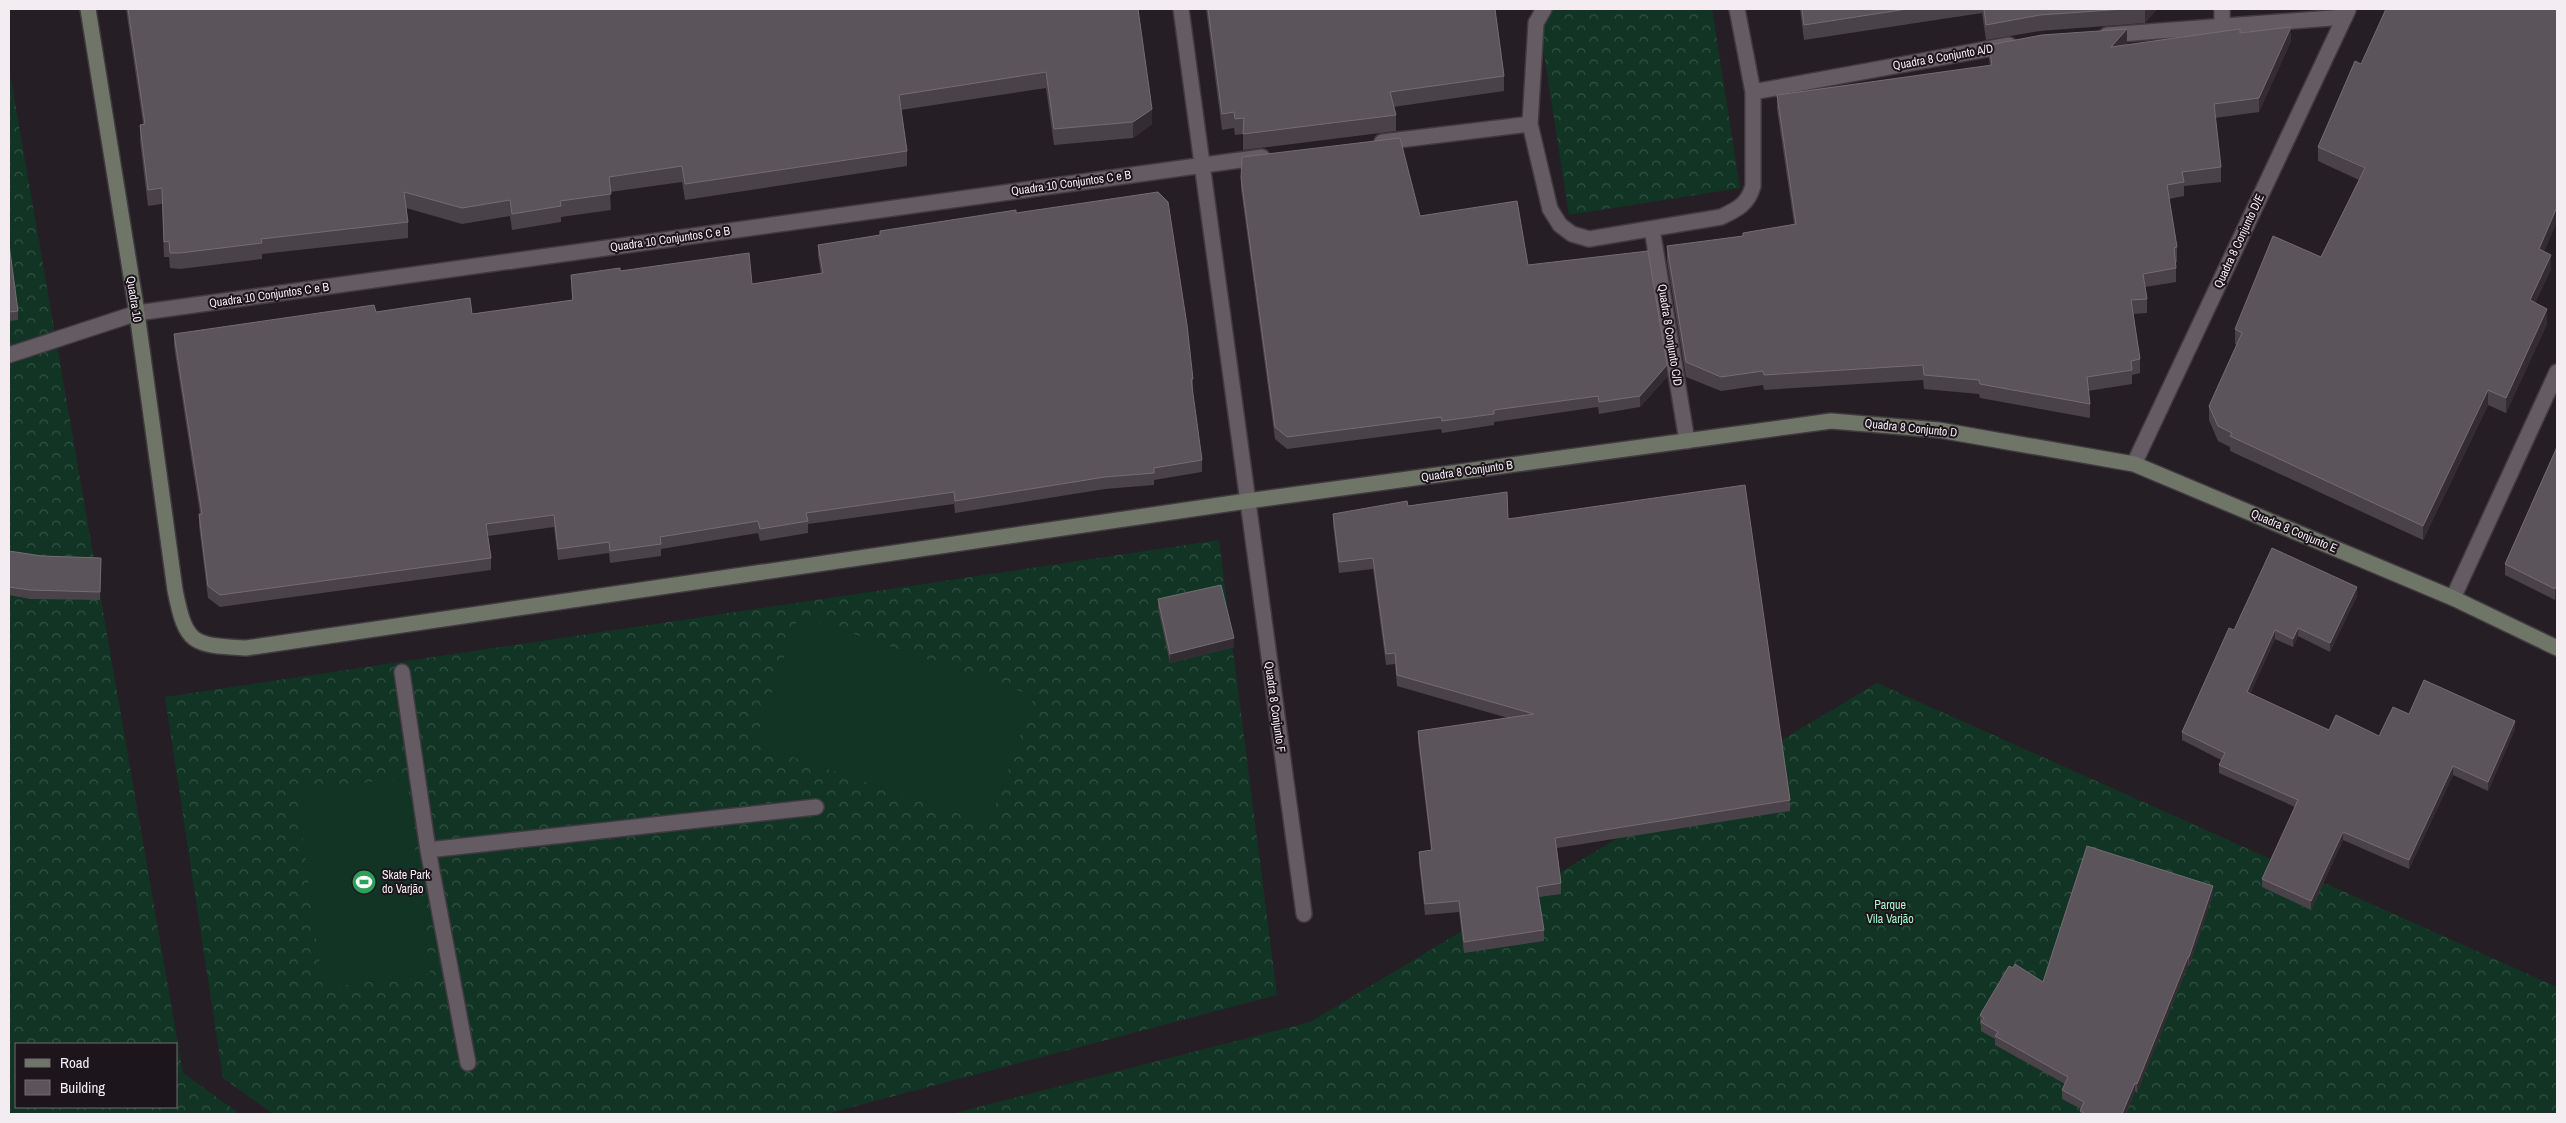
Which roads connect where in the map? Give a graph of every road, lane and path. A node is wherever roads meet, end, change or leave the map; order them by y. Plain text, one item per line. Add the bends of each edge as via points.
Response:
1 (88, 9) edge
2 (1181, 9) edge
3 (1544, 9) edge
4 (1737, 9) edge
5 (2222, 9) edge
6 (2347, 13) edge
7 (2222, 26) junction
8 (2089, 36) edge
9 (2022, 43) edge
10 (1753, 92) junction
11 (1530, 124) junction
12 (1371, 144) edge
13 (1272, 156) edge
14 (1203, 164) junction
15 (1652, 229) junction
16 (137, 313) junction
17 (9, 355) edge
18 (2557, 372) edge
19 (1687, 441) junction
20 (2134, 464) junction
21 (1247, 501) junction
22 (2454, 598) junction
23 (2557, 648) edge
24 (402, 672) dead end
25 (816, 807) dead end
26 (428, 850) junction
27 (1304, 914) dead end
28 (468, 1063) dead end

1 - 16 street, Quadra 10
2 - 14 street, Quadra 8 Conjunto F
3 - 11 street via 1536,23
4 - 10 street
5 - 7 street
6 - 7 street
6 - 20 street, Quadra 8 Conjunto D/E
7 - 8 street
9 - 10 street, Quadra 8 Conjunto A/D
10 - 15 street via 1753,186 1749,200 1722,217
11 - 12 street
11 - 15 street via 1550,209 1560,225 1572,234 1589,239
13 - 14 street, Quadra 10 Conjuntos C e B
14 - 16 street, Quadra 10 Conjuntos C e B
14 - 21 street, Quadra 8 Conjunto F
15 - 19 street, Quadra 8 Conjunto C/D
16 - 17 street, Quadra 10 Conjuntos C e B
16 - 21 street, Quadra 10 via 175,590 182,623 194,639 207,646 246,648
18 - 22 street
19 - 20 street, Quadra 8 Conjunto D via 1831,420 1939,430
19 - 21 street, Quadra 8 Conjunto B
20 - 22 street, Quadra 8 Conjunto E
21 - 27 street, Quadra 8 Conjunto F
22 - 23 street, Quadra 8 Conjunto E
24 - 26 street
25 - 26 street
26 - 28 street

